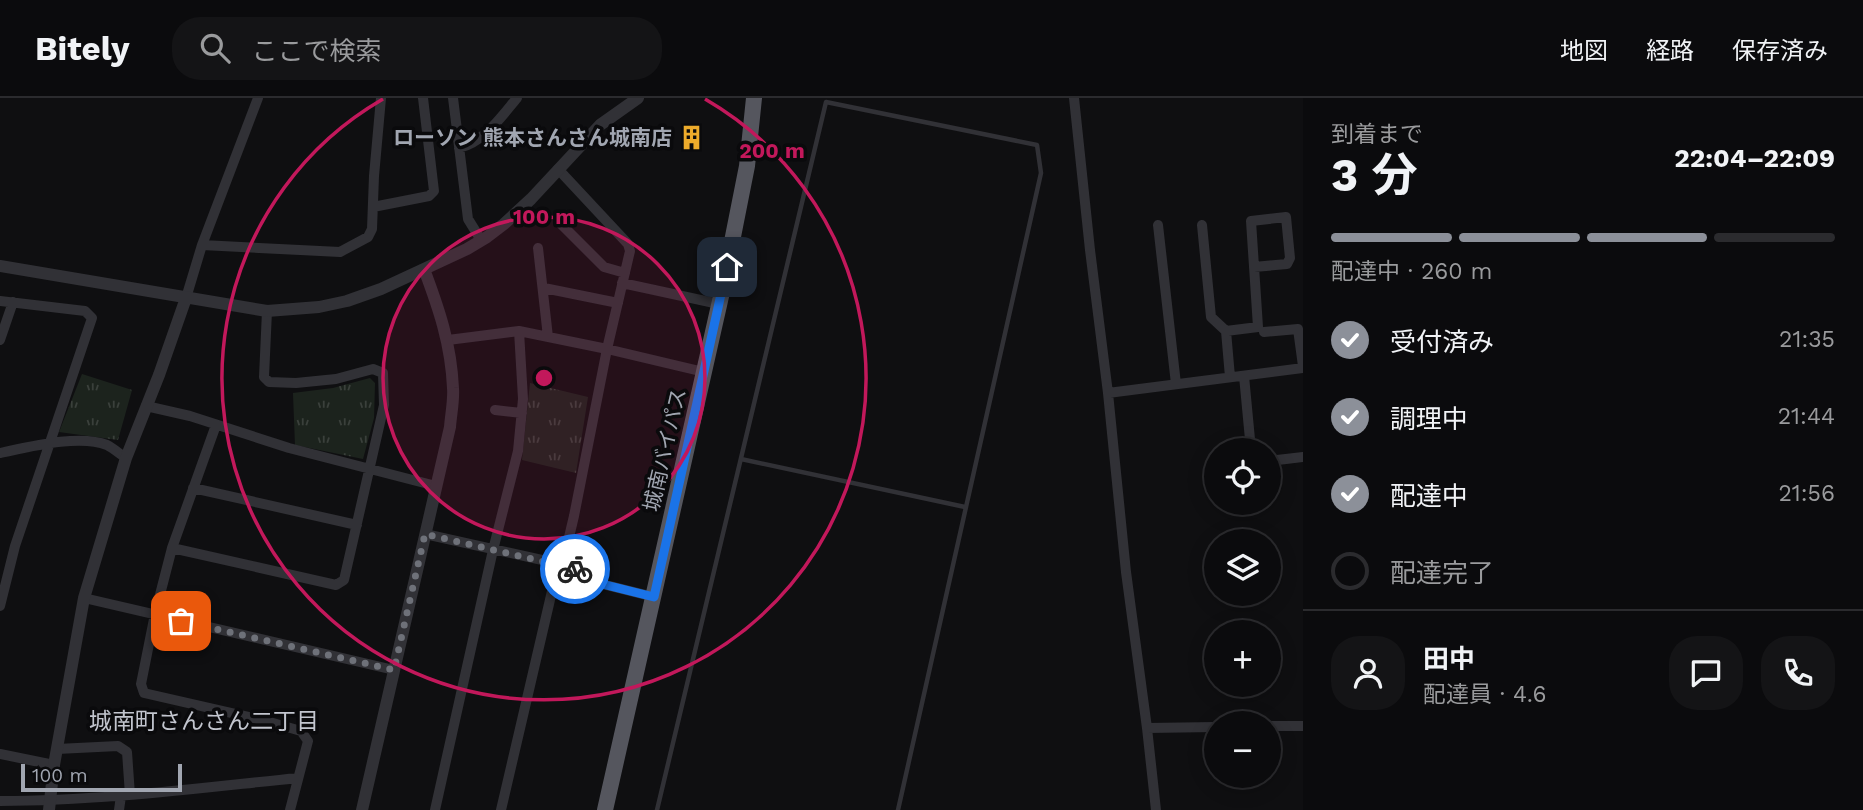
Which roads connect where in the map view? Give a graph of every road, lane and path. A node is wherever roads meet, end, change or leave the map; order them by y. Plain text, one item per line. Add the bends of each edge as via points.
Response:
1 (258, 98) edge
2 (381, 98) edge
3 (423, 98) edge
4 (453, 98) edge
5 (517, 98) edge
6 (638, 98) edge
7 (754, 98) edge
8 (1074, 98) edge
9 (459, 148) junction
10 (558, 169) junction
11 (373, 207) junction
12 (561, 224) dead end
13 (1158, 225) dead end
14 (1202, 225) dead end
15 (481, 240) junction
16 (202, 245) junction
17 (538, 248) dead end
18 (0, 266) edge
19 (1254, 267) junction
20 (424, 269) junction
21 (624, 278) junction
22 (544, 288) junction
23 (186, 298) junction
24 (0, 301) edge
25 (13, 302) junction
26 (618, 303) junction
27 (719, 304) junction
28 (267, 311) junction
29 (519, 331) junction
30 (1226, 331) junction
31 (1264, 332) dead end
32 (548, 337) junction
33 (0, 340) edge
34 (448, 340) junction
35 (607, 349) junction
36 (1303, 367) edge
37 (704, 372) junction
38 (1244, 376) junction
39 (1230, 377) junction
40 (1175, 384) junction
41 (1108, 393) junction
42 (146, 406) junction
43 (495, 410) dead end
44 (522, 413) junction
45 (216, 425) junction
46 (1250, 438) edge
47 (48, 443) junction
48 (0, 453) edge
49 (1303, 457) edge
50 (126, 458) junction
51 (741, 459) junction
52 (1281, 460) edge
53 (370, 468) junction
54 (436, 486) junction
55 (193, 488) junction
56 (965, 507) junction
57 (357, 526) junction
58 (425, 534) junction
59 (172, 548) junction
60 (493, 550) junction
61 (559, 564) junction
62 (654, 597) junction
63 (84, 598) junction
64 (0, 606) edge
65 (155, 614) junction
66 (394, 670) junction
67 (1281, 726) edge
68 (1303, 726) edge
69 (1204, 727) edge
70 (1147, 728) junction
71 (57, 749) junction
72 (0, 754) edge
73 (54, 765) junction
74 (298, 778) junction
75 (125, 796) junction
76 (0, 802) edge
77 (49, 806) edge
78 (119, 810) edge
79 (290, 810) edge
80 (362, 810) edge
81 (435, 810) edge
82 (500, 810) edge
83 (605, 810) edge
84 (657, 810) edge
85 (898, 810) edge
86 (1156, 810) edge

1 - 16 street
2 - 11 street
3 - 11 street via 434,191 429,196
4 - 9 street
5 - 9 street via 491,129
6 - 10 street via 600,125
7 - 27 highway, 城南バイパス via 747,166
8 - 41 street
9 - 15 street via 468,219
10 - 15 street via 504,224
10 - 21 street via 628,244
11 - 16 street via 368,237 340,252
12 - 21 street via 604,267
13 - 40 street
14 - 30 street via 1212,317
15 - 20 street
16 - 23 street
17 - 22 street
18 - 23 street
19 - 19 street via 1251,221 1286,217 1287,264
19 - 30 street via 1258,327
20 - 28 street via 347,301
20 - 34 street
21 - 26 street
21 - 27 street
22 - 26 street
22 - 32 street
23 - 28 street
23 - 42 street
24 - 25 street
25 - 33 street
25 - 47 street via 85,311 92,318
26 - 35 street
27 - 37 highway, 城南バイパス
28 - 53 street via 264,377 269,382 336,379 373,369 383,373 384,405
29 - 32 street
29 - 34 street
29 - 44 street
30 - 39 street
31 - 36 street via 1298,329
32 - 35 street
34 - 54 street via 453,389 450,426
35 - 37 street
35 - 61 street via 575,516
36 - 38 street
37 - 62 highway, 城南バイパス
38 - 39 street
38 - 46 street
39 - 40 street
40 - 41 street
41 - 70 street
42 - 45 street
42 - 50 street
43 - 44 street
44 - 60 street via 518,451
45 - 53 street
45 - 55 street
47 - 48 street
47 - 50 street via 107,445
47 - 64 street
49 - 52 street
50 - 63 street
51 - 56 lane
51 - 56 lane via 826,102 1037,145 1041,173
51 - 84 lane
53 - 54 street
53 - 57 street
54 - 58 street
55 - 57 street
55 - 59 street
56 - 85 lane
57 - 59 street via 345,580 336,585
58 - 60 street
58 - 66 street
59 - 65 street
60 - 61 street
60 - 81 street
61 - 62 street via 606,585
61 - 82 street
62 - 83 highway, 城南バイパス
63 - 65 street
63 - 71 street
65 - 66 street
65 - 74 street via 141,684 144,693 301,731 307,741
66 - 80 street
67 - 68 street
69 - 70 street
70 - 86 street
71 - 73 street
71 - 75 street via 118,746 127,752
72 - 73 street
73 - 77 street
74 - 75 street
74 - 79 street
75 - 77 street
75 - 78 street
76 - 77 street

